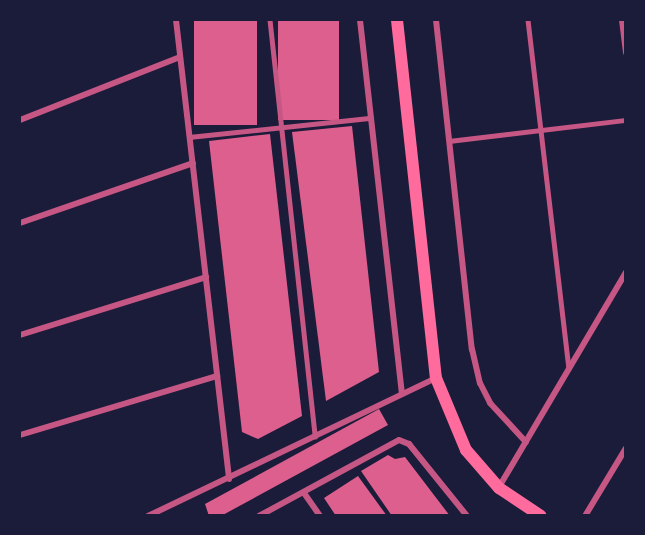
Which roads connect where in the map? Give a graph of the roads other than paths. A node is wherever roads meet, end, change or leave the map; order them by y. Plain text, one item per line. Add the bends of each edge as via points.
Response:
1 (176, 20) edge
2 (270, 20) edge
3 (360, 20) edge
4 (397, 20) edge
5 (436, 20) edge
6 (528, 20) edge
7 (622, 20) edge
8 (625, 36) edge
9 (626, 53) edge
10 (180, 57) junction
11 (371, 118) junction
12 (20, 120) edge
13 (626, 120) edge
14 (281, 127) junction
15 (541, 130) junction
16 (189, 137) junction
17 (448, 141) junction
18 (193, 163) junction
19 (20, 223) edge
20 (626, 272) edge
21 (206, 277) junction
22 (20, 335) edge
23 (569, 372) junction
24 (217, 376) junction
25 (435, 378) junction
26 (402, 394) junction
27 (20, 435) edge
28 (315, 437) junction
29 (526, 442) junction
30 (626, 448) edge
31 (229, 479) junction
32 (499, 488) junction
33 (304, 493) junction
34 (148, 516) edge
35 (259, 516) edge
36 (320, 516) edge
37 (467, 516) edge
38 (541, 516) edge
39 (585, 516) edge

1 - 10 street
2 - 14 lane
3 - 11 street
4 - 25 main road
5 - 17 street
6 - 15 lane
7 - 8 street
8 - 9 street
10 - 12 street
10 - 16 street
11 - 14 lane
11 - 26 street
13 - 15 lane
14 - 16 lane
14 - 28 lane
15 - 17 lane
15 - 23 lane
16 - 18 street
17 - 29 street via 472,349 480,383 501,419
18 - 19 street
18 - 21 street
20 - 23 street
21 - 22 street
21 - 24 street
23 - 29 street
24 - 27 street
24 - 31 street
25 - 26 street
25 - 32 main road via 466,450
26 - 28 street
28 - 31 street
29 - 32 street
30 - 39 street
31 - 34 street
32 - 38 main road
33 - 35 street
33 - 36 street
33 - 37 street via 399,440 409,444

